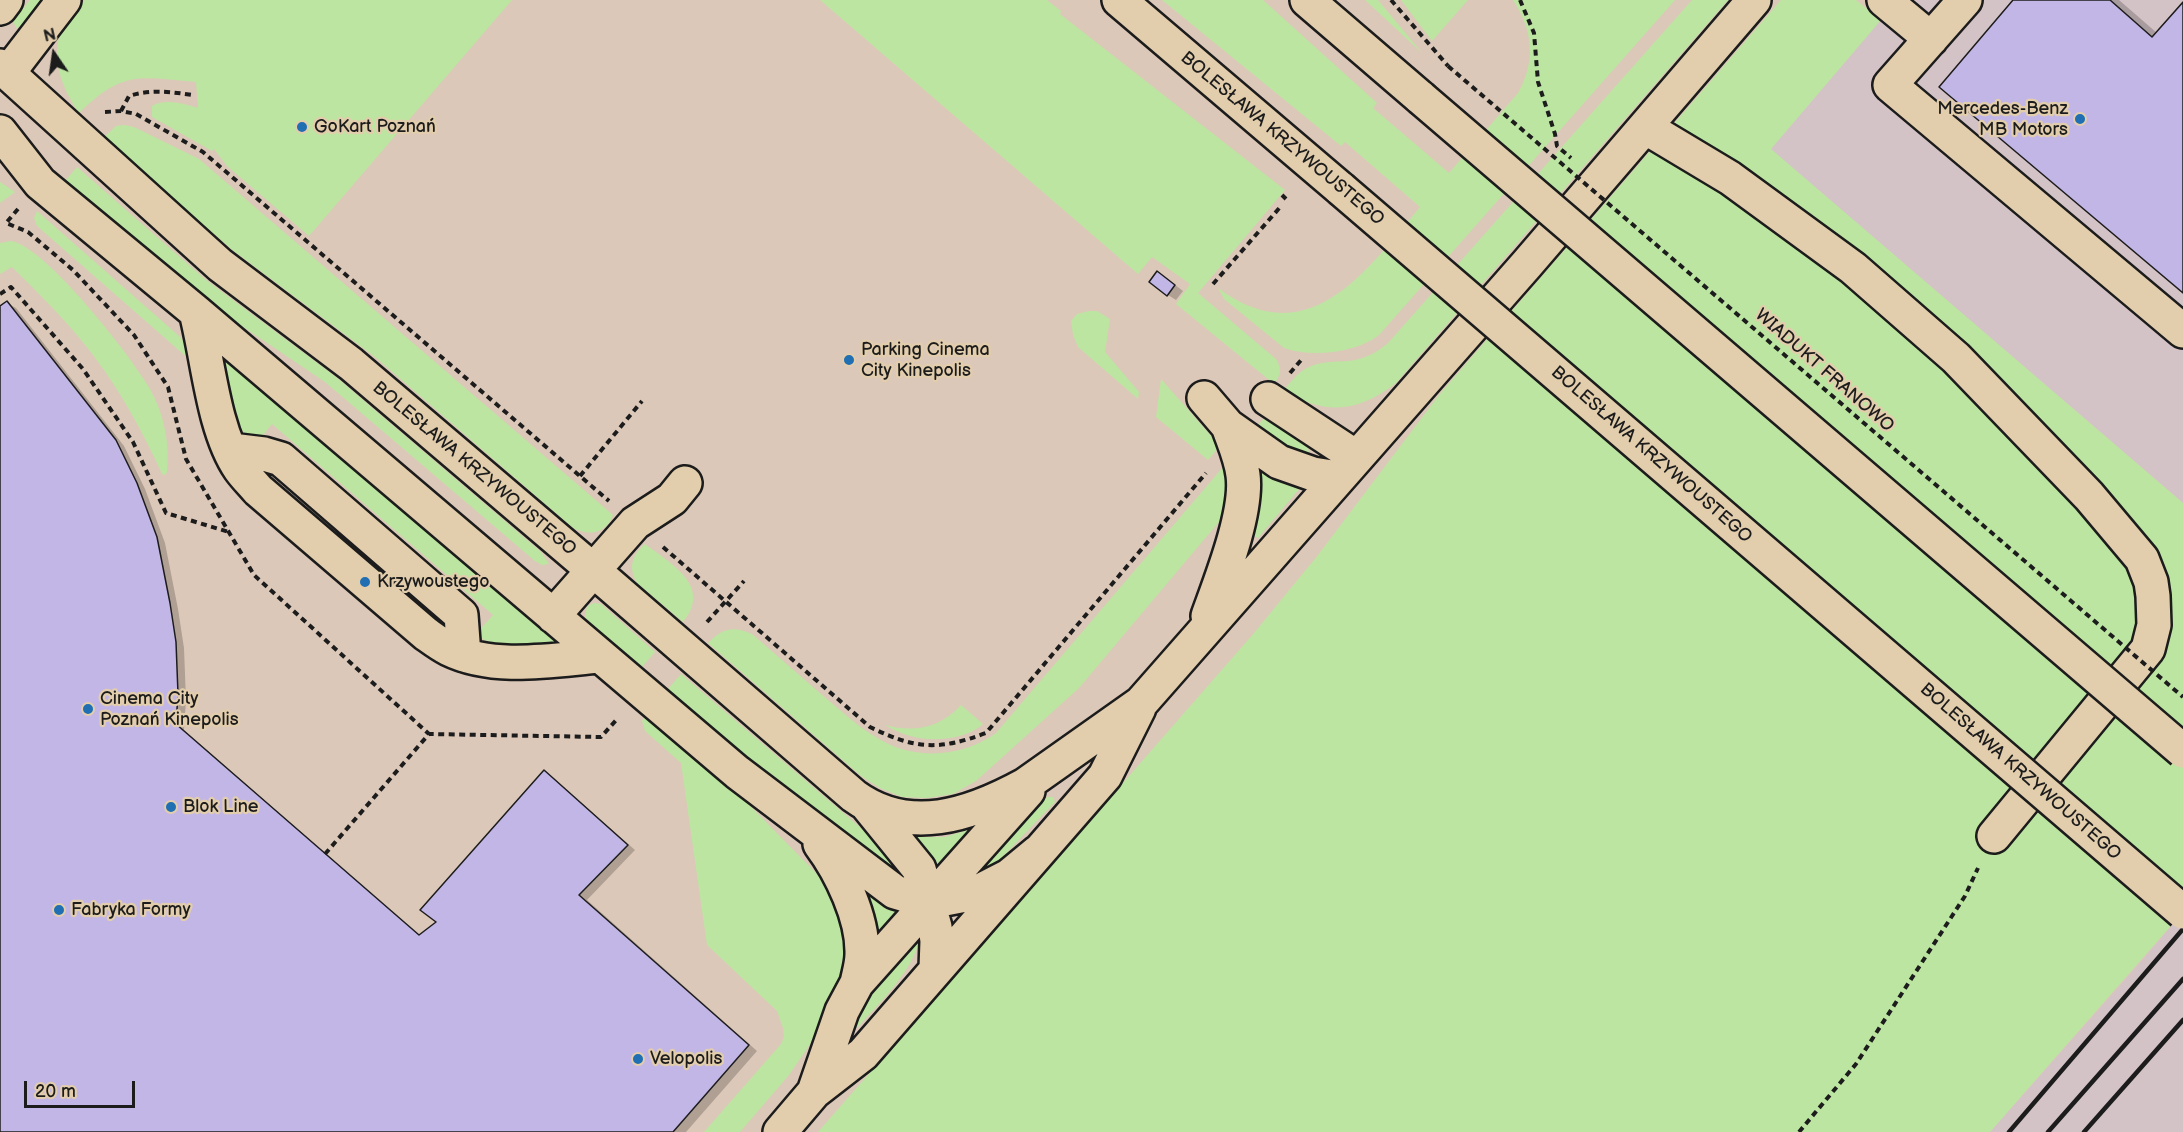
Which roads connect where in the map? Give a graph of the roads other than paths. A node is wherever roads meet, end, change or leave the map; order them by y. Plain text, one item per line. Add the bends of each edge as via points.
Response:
1 (6, 0) edge
2 (64, 0) edge
3 (1119, 0) edge
4 (1307, 0) edge
5 (1754, 0) edge
6 (1884, 0) edge
7 (1965, 0) edge
8 (0, 8) edge
9 (1931, 39) junction
10 (3, 74) edge
11 (1645, 127) junction
12 (0, 132) edge
13 (196, 312) junction
14 (2183, 331) edge
15 (1204, 398) dead end
16 (1268, 399) road end
17 (1231, 434) junction
18 (1347, 468) junction
19 (677, 476) dead end
20 (593, 570) junction
21 (553, 616) junction
22 (1201, 634) junction
23 (600, 656) junction
24 (1141, 703) junction
25 (2183, 751) edge
26 (1047, 770) junction
27 (867, 805) junction
28 (804, 824) junction
29 (1994, 836) road end
30 (1038, 852) junction
31 (929, 902) junction
32 (2183, 912) edge
33 (936, 968) junction
34 (857, 983) junction
35 (814, 1092) junction
36 (780, 1132) edge

1 - 8 street
2 - 10 street
3 - 32 street, BOLESŁAWA KRZYWOUSTEGO, bridge
4 - 25 street, bridge
5 - 11 street
6 - 9 street
7 - 9 street
9 - 14 street via 1890,85
10 - 20 street, BOLESŁAWA KRZYWOUSTEGO via 220,265 351,364
11 - 18 street
11 - 29 street via 1730,178 1853,268 1947,350 2090,496 2142,559 2153,596 2154,625 2148,649
12 - 13 street via 40,183
13 - 21 street
13 - 23 street via 215,407 239,467 258,490 426,634 449,649 476,659 516,662
15 - 17 street
16 - 18 street
17 - 18 street via 1279,462 1313,474
17 - 22 street via 1244,477 1242,502 1226,566
18 - 22 street
19 - 20 street via 672,499 635,522
20 - 21 street
20 - 27 street, BOLESŁAWA KRZYWOUSTEGO
21 - 23 street
22 - 24 street
23 - 28 street
24 - 26 street
24 - 30 street via 1105,776
26 - 27 street, BOLESŁAWA KRZYWOUSTEGO via 1008,794 941,817 908,819
26 - 31 street
27 - 31 street via 919,869
28 - 31 street via 896,892
28 - 34 street via 829,856 849,898 862,952
30 - 31 street via 990,886 958,898
30 - 33 street
31 - 33 street via 937,941
31 - 34 street
33 - 35 street via 863,1054
34 - 35 street
35 - 36 street

